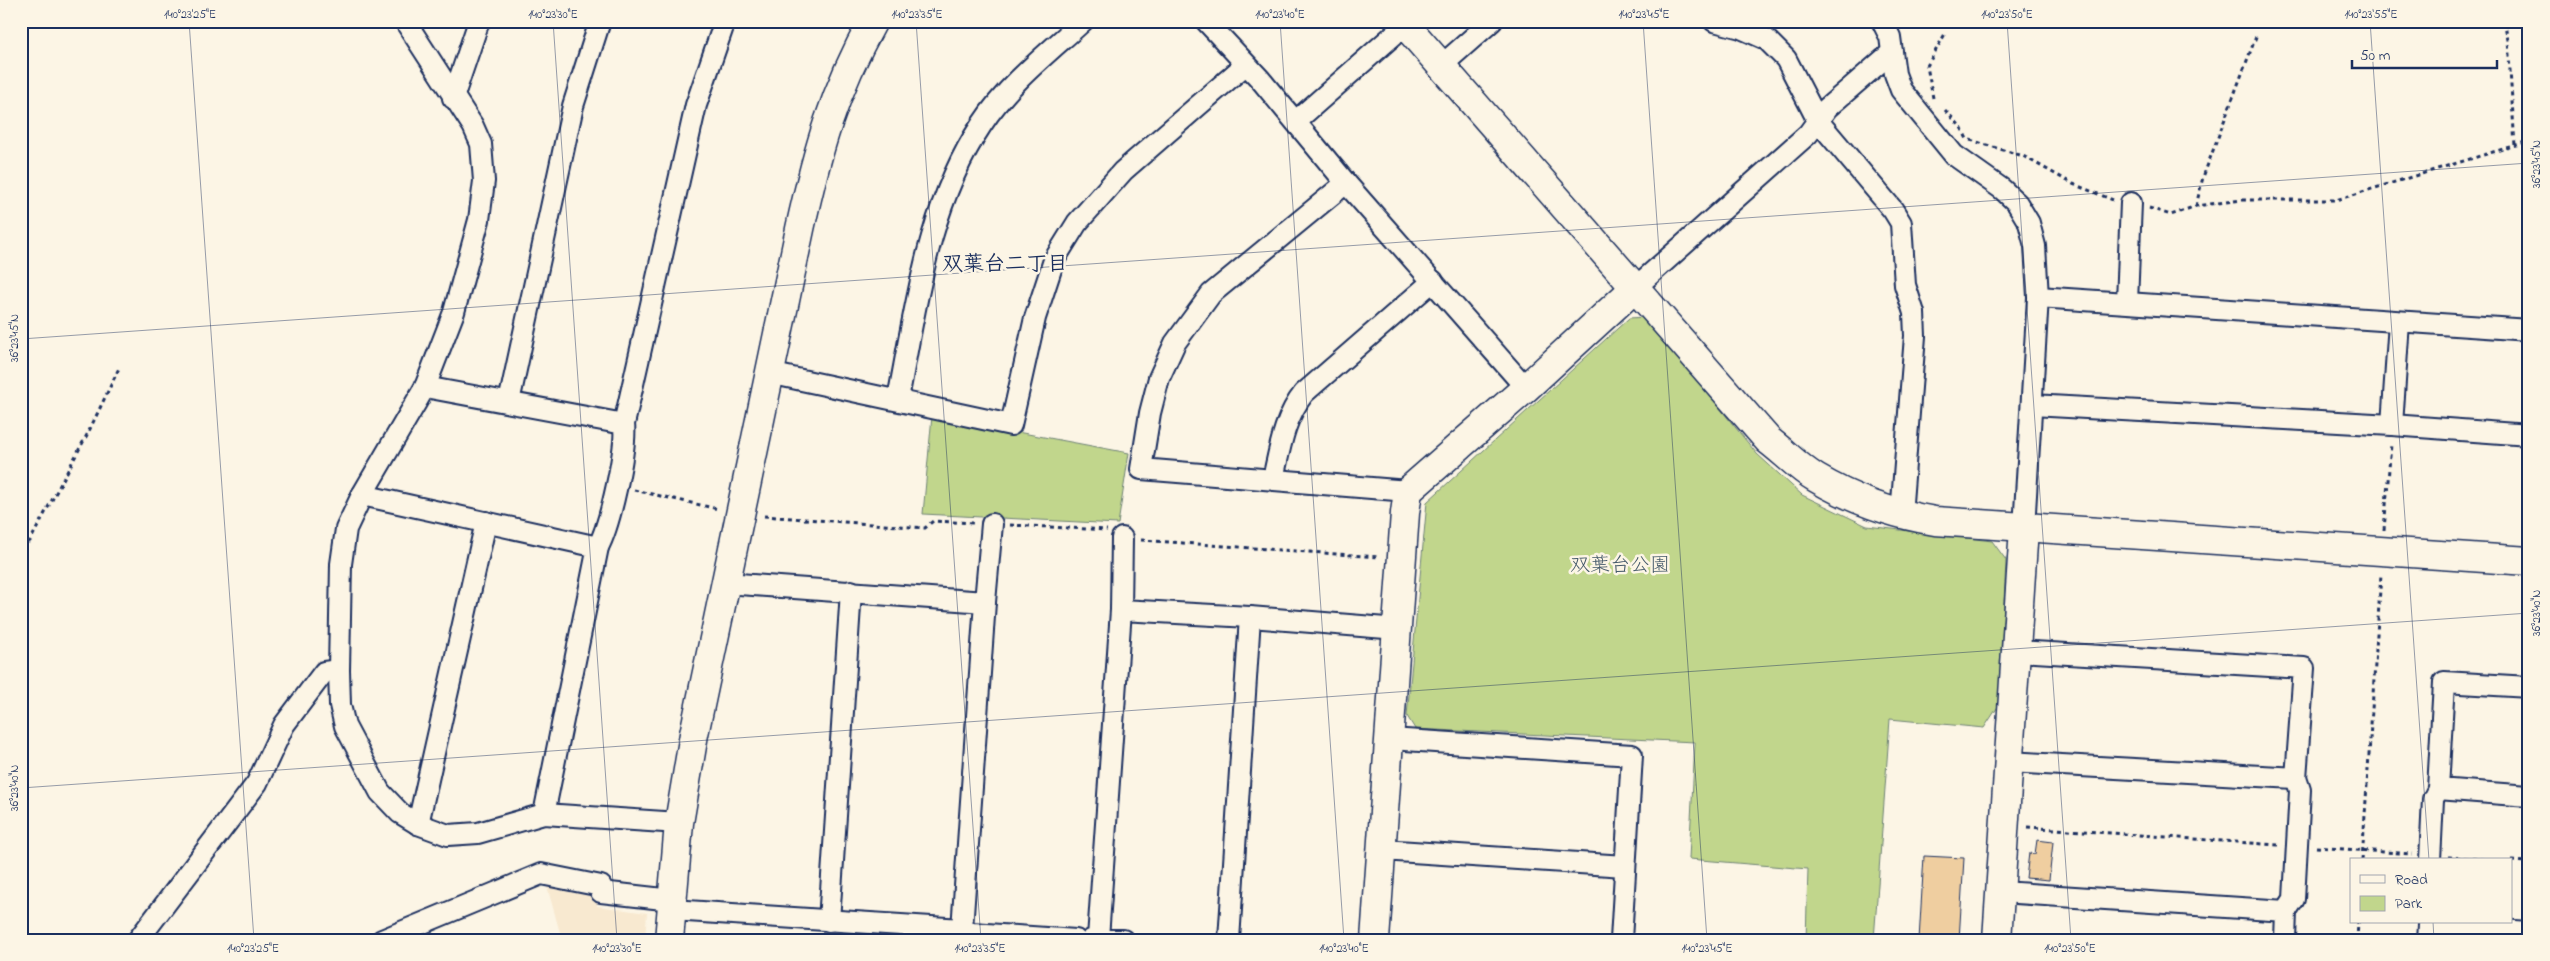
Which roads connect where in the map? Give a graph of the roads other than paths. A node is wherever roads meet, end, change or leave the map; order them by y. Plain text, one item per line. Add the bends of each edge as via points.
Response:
1 (405, 21) edge
2 (479, 21) edge
3 (600, 21) edge
4 (725, 21) edge
5 (873, 21) edge
6 (1083, 21) edge
7 (1206, 21) edge
8 (1492, 21) edge
9 (1714, 21) edge
10 (1882, 21) edge
11 (1404, 23) edge
12 (1892, 52) junction
13 (1245, 65) junction
14 (1441, 66) junction
15 (454, 98) junction
16 (1296, 121) junction
17 (1818, 121) junction
18 (1346, 183) junction
19 (2131, 203) road end
20 (1433, 281) junction
21 (1636, 287) junction
22 (2038, 297) junction
23 (2127, 302) junction
24 (2399, 322) junction
25 (2529, 330) edge
26 (769, 373) junction
27 (425, 386) junction
28 (1526, 388) junction
29 (898, 399) junction
30 (509, 402) junction
31 (2032, 405) junction
32 (624, 424) junction
33 (2391, 433) junction
34 (2529, 435) edge
35 (1274, 479) junction
36 (1408, 491) junction
37 (362, 495) junction
38 (1901, 515) junction
39 (486, 522) junction
40 (992, 524) dead end
41 (2024, 528) junction
42 (1122, 538) dead end
43 (598, 547) junction
44 (2529, 561) edge
45 (726, 583) junction
46 (851, 591) junction
47 (985, 602) junction
48 (1121, 610) junction
49 (1250, 617) junction
50 (1398, 629) junction
51 (2016, 651) junction
52 (339, 670) junction
53 (2529, 687) edge
54 (1390, 738) junction
55 (2008, 762) junction
56 (2296, 778) junction
57 (2438, 789) junction
58 (2529, 796) edge
59 (544, 814) junction
60 (679, 822) junction
61 (418, 824) junction
62 (1382, 850) junction
63 (2430, 858) edge
64 (1625, 866) junction
65 (2000, 892) junction
66 (672, 905) junction
67 (2286, 911) junction
68 (829, 921) junction
69 (962, 929) junction
70 (2428, 929) edge
71 (2529, 932) edge
72 (1095, 939) edge
73 (138, 940) edge
74 (382, 940) edge
75 (669, 940) edge
76 (1076, 940) edge
77 (1123, 940) edge
78 (1229, 940) edge
79 (1375, 940) edge
80 (1621, 940) edge
81 (1997, 940) edge
82 (2285, 940) edge

1 - 15 street
2 - 15 street
3 - 30 street via 573,106
4 - 32 street via 696,105
5 - 26 street via 839,88 818,154
6 - 29 street via 1022,76 982,123 954,177 933,230
7 - 13 street
8 - 14 street
9 - 17 street via 1766,39 1786,59
10 - 12 street via 1890,37
11 - 14 street
11 - 16 street
12 - 17 street via 1827,108
12 - 22 street via 1901,90 1954,155 2017,203 2029,223 2035,246
13 - 16 street
13 - 29 street via 1123,171 1077,223 1051,268 1035,318 1011,424
14 - 21 street
15 - 27 street via 481,144 484,181 479,220 454,312
16 - 18 street
17 - 21 street via 1808,134
17 - 38 street via 1894,210 1901,223 1905,285 1914,313 1915,336
18 - 20 street
18 - 35 street via 1211,294 1175,342 1159,378 1150,413 1141,469
19 - 23 street
20 - 28 street
20 - 35 street via 1293,406
21 - 28 street
21 - 38 street via 1768,440 1815,477 1861,501
22 - 23 street
22 - 31 street
23 - 24 street
24 - 25 street
24 - 33 street
26 - 29 street
26 - 45 street
27 - 30 street
27 - 37 street
28 - 36 street
30 - 32 street
31 - 33 street
31 - 41 street
32 - 43 street via 625,436 616,486
33 - 34 street
35 - 36 street
36 - 50 street
37 - 39 street
37 - 52 street via 346,529 341,564
38 - 41 street via 1935,522
39 - 43 street
39 - 61 street
40 - 47 street
41 - 44 street
41 - 51 street
42 - 48 street
43 - 59 street
45 - 46 street
45 - 60 street
46 - 47 street
46 - 68 street
47 - 69 street
48 - 49 street
48 - 72 street
49 - 50 street
49 - 78 street
50 - 54 street
51 - 55 street
51 - 56 street via 2304,668
52 - 61 street via 340,706 345,726 380,792 400,813
52 - 73 street via 324,672 318,679 284,725 258,783
53 - 57 street via 2444,682
54 - 62 street
54 - 64 street via 1632,755
55 - 56 street
55 - 65 street
56 - 67 street via 2300,790 2294,899
57 - 58 street
57 - 63 street via 2433,799
59 - 60 street
59 - 61 street via 478,833 448,835
60 - 66 street
62 - 64 street
62 - 79 street
64 - 80 street
65 - 67 street
65 - 81 street
66 - 68 street
66 - 74 street via 601,892 601,886 541,874
66 - 75 street
67 - 82 street
68 - 69 street
69 - 76 street
70 - 71 street
72 - 77 street

